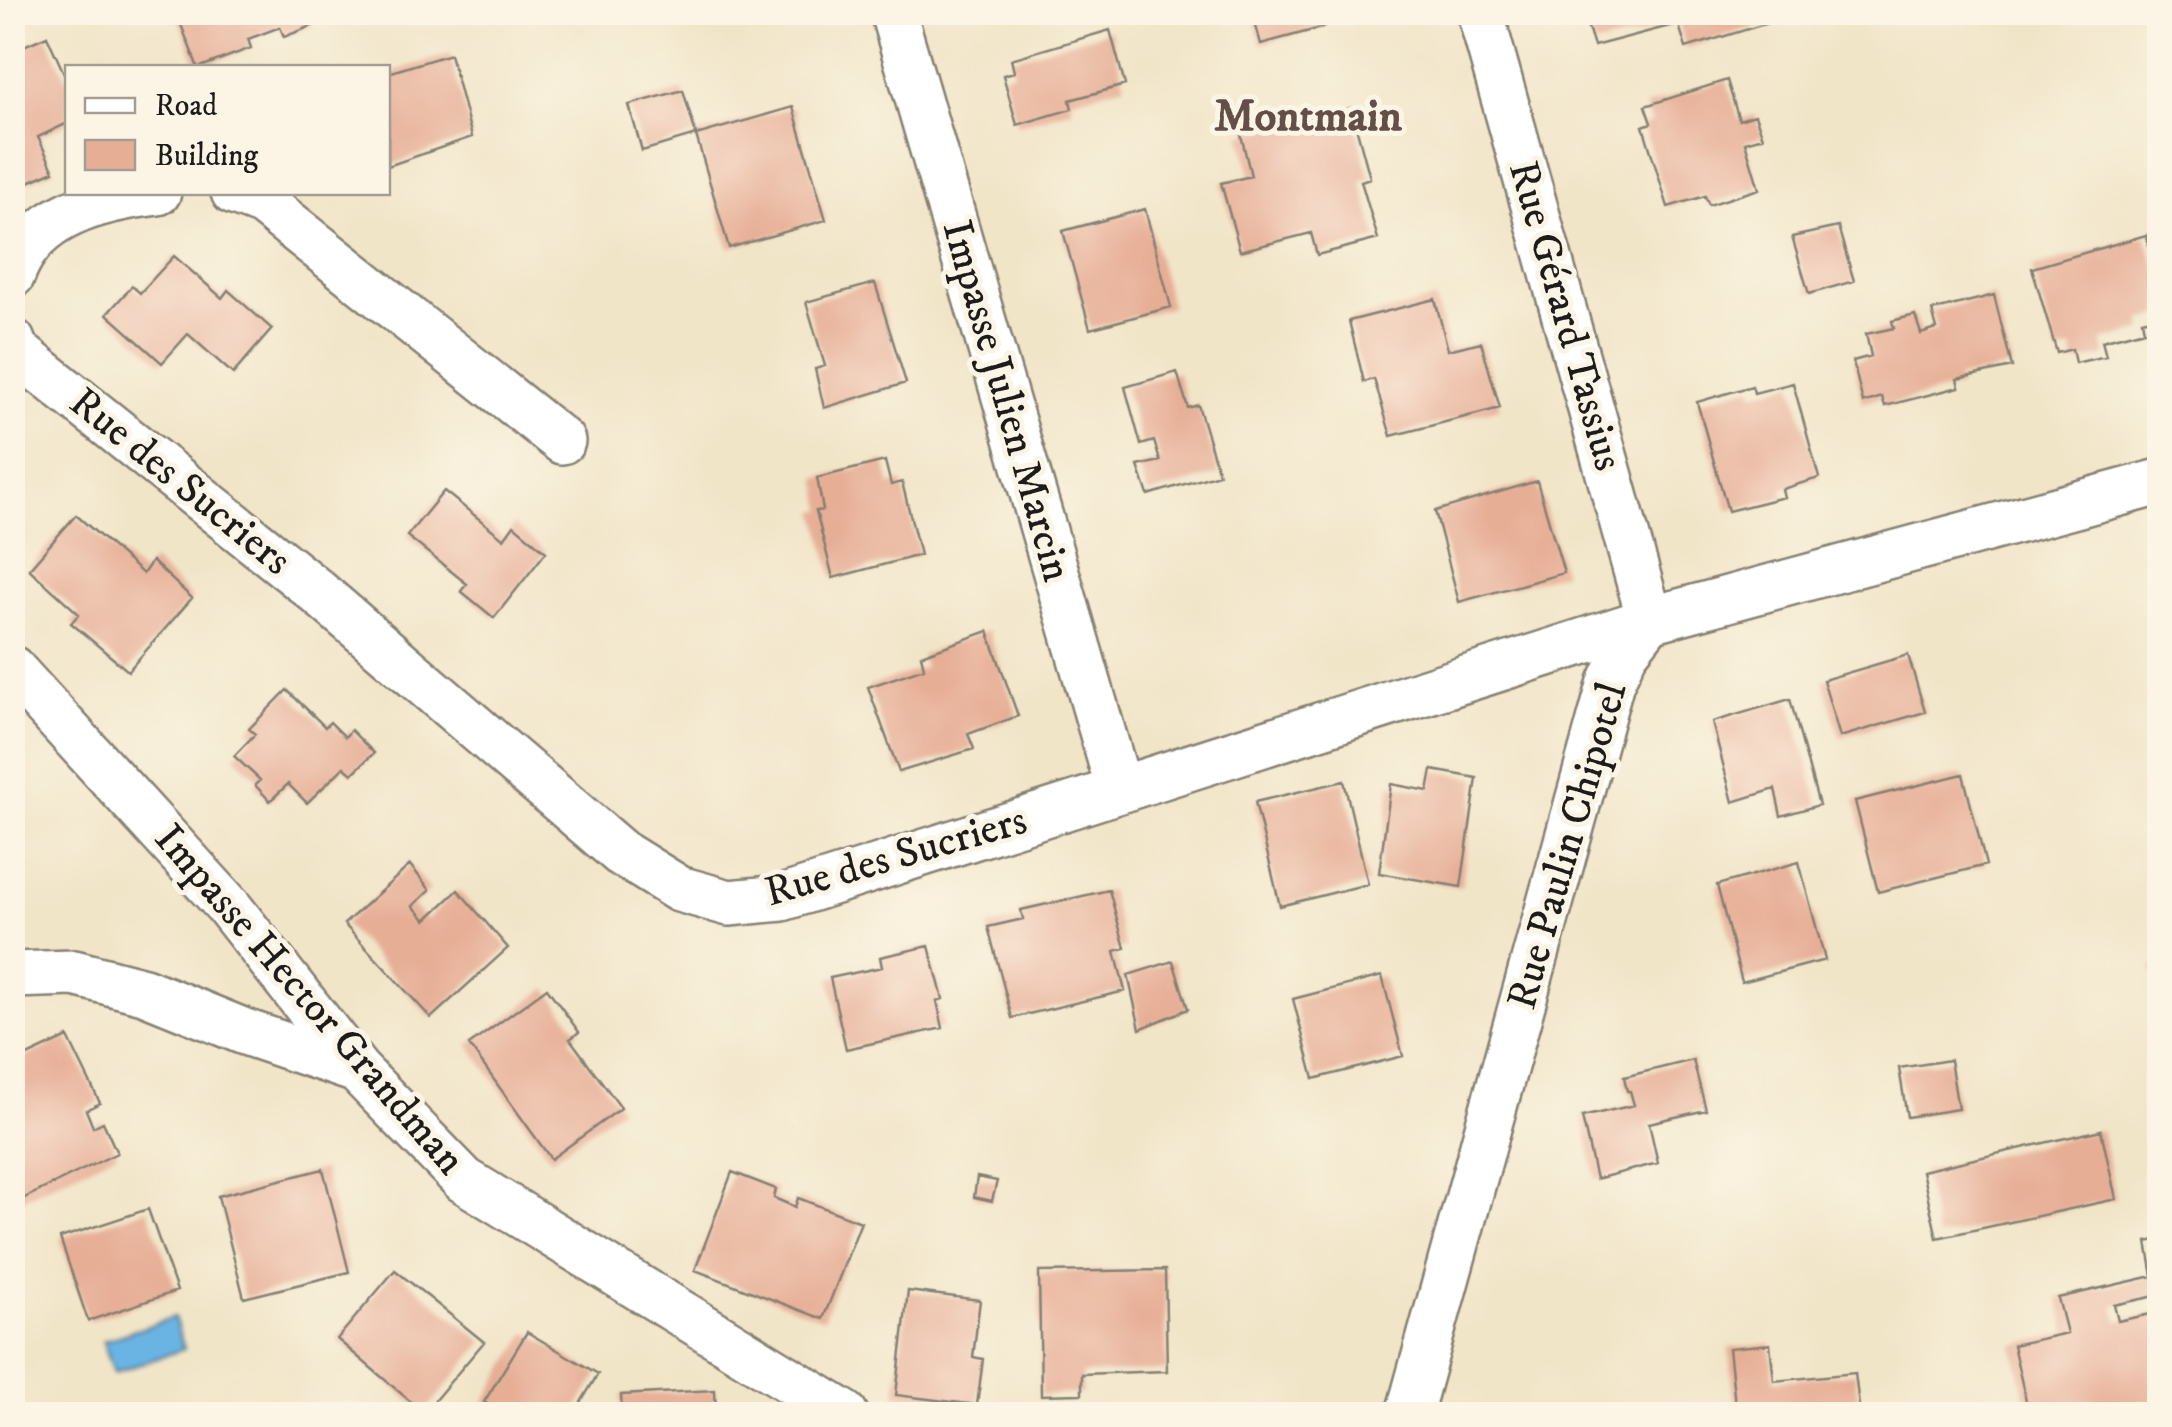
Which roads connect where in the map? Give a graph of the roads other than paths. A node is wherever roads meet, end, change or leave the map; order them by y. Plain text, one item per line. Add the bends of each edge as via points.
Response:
1 (894, 12) edge
2 (1480, 12) edge
3 (136, 195) edge
4 (242, 195) edge
5 (12, 275) edge
6 (12, 341) edge
7 (562, 442) dead end
8 (2160, 482) edge
9 (1650, 620) junction
10 (12, 669) edge
11 (1119, 789) junction
12 (12, 976) edge
13 (358, 1070) junction
14 (845, 1414) edge
15 (1409, 1414) edge

1 - 11 street, Impasse Julien Marcin
2 - 9 street, Rue Gérard Tassius
3 - 5 street via 53,222 20,254
4 - 7 street via 263,203
6 - 11 street, Rue des Sucriers via 622,852 679,889 729,903 782,898
8 - 9 street
9 - 11 street, Rue des Sucriers
9 - 15 street, Rue Paulin Chipotel via 1611,682
10 - 13 street, Impasse Hector Grandman via 228,906
12 - 13 street via 74,973 144,991
13 - 14 street, Impasse Hector Grandman via 464,1180

